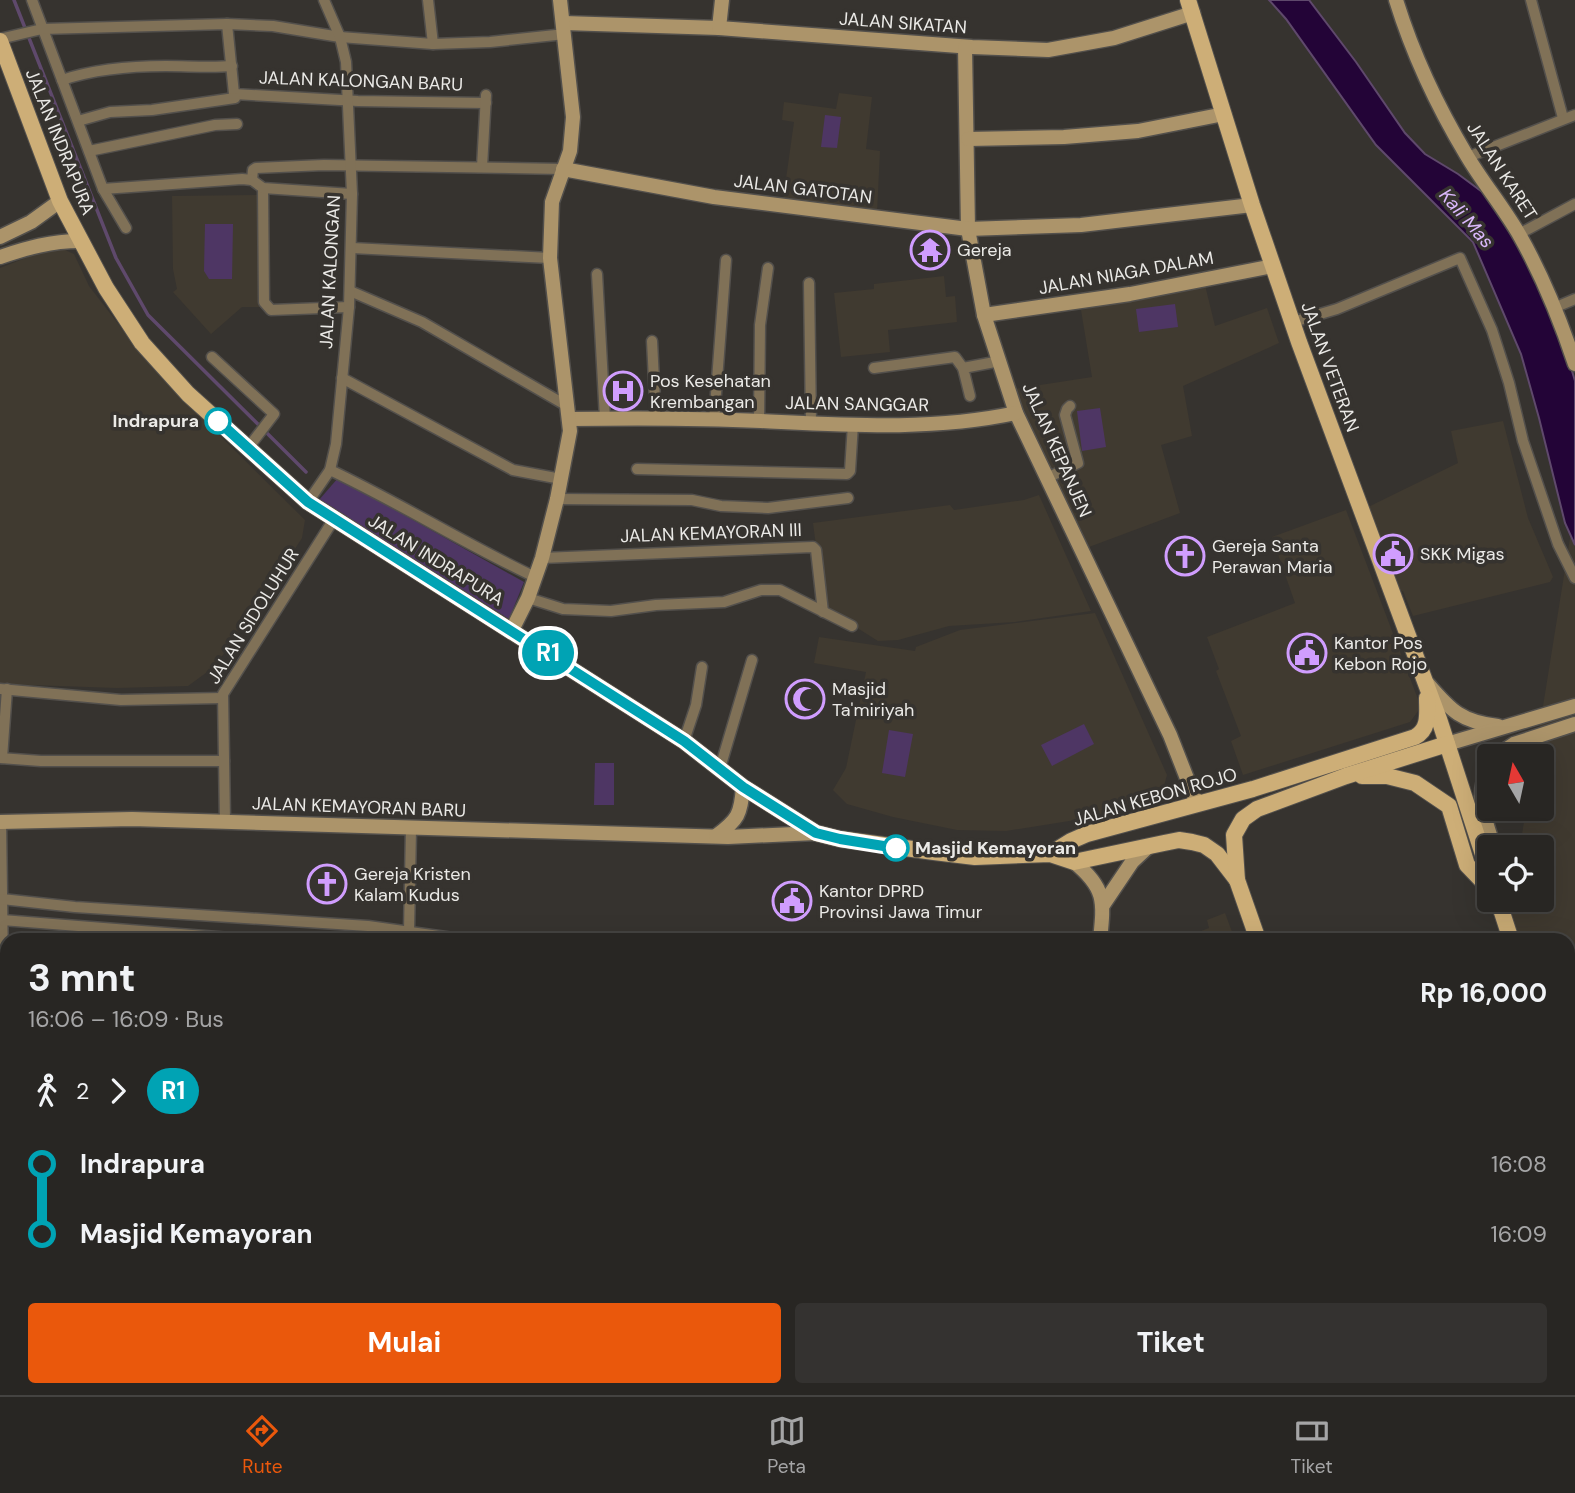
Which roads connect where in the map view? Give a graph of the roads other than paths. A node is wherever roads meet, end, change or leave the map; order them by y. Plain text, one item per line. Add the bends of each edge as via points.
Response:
1 (32, 0) edge
2 (324, 0) edge
3 (428, 0) edge
4 (560, 0) edge
5 (722, 0) edge
6 (1396, 0) edge
7 (1531, 0) edge
8 (1190, 6) edge
9 (227, 24) junction
10 (719, 28) junction
11 (565, 29) junction
12 (38, 30) junction
13 (340, 37) junction
14 (5, 39) edge
15 (433, 44) junction
16 (965, 47) junction
17 (232, 66) junction
18 (62, 80) junction
19 (235, 96) junction
20 (347, 100) junction
21 (1224, 114) junction
22 (1575, 115) edge
23 (1563, 118) junction
24 (78, 121) junction
25 (237, 124) dead end
26 (968, 139) junction
27 (89, 151) junction
28 (1468, 157) junction
29 (350, 166) junction
30 (482, 167) junction
31 (563, 169) junction
32 (247, 179) junction
33 (263, 188) junction
34 (103, 189) junction
35 (352, 194) junction
36 (60, 201) junction
37 (1575, 204) edge
38 (1252, 205) junction
39 (31, 222) junction
40 (126, 228) dead end
41 (968, 229) junction
42 (1519, 234) junction
43 (0, 237) edge
44 (80, 241) junction
45 (42, 244) junction
46 (352, 248) junction
47 (0, 257) edge
48 (550, 258) junction
49 (726, 260) dead end
50 (1273, 266) junction
51 (768, 268) dead end
52 (597, 274) dead end
53 (809, 283) dead end
54 (350, 291) junction
55 (1575, 299) edge
56 (349, 307) junction
57 (1556, 307) junction
58 (984, 315) junction
59 (1293, 322) junction
60 (652, 341) dead end
61 (1572, 346) edge
62 (212, 357) dead end
63 (1000, 361) junction
64 (1575, 363) edge
65 (874, 368) dead end
66 (963, 368) junction
67 (342, 378) junction
68 (970, 396) dead end
69 (1070, 406) dead end
70 (1016, 412) junction
71 (569, 413) junction
72 (605, 419) junction
73 (656, 419) junction
74 (714, 420) junction
75 (759, 421) junction
76 (811, 423) junction
77 (853, 425) junction
78 (251, 444) junction
79 (637, 469) dead end
80 (330, 470) junction
81 (1047, 478) junction
82 (561, 480) junction
83 (848, 498) dead end
84 (557, 499) junction
85 (308, 502) junction
86 (334, 519) junction
87 (542, 558) junction
88 (535, 577) junction
89 (1575, 578) edge
90 (528, 598) junction
91 (822, 612) junction
92 (852, 626) dead end
93 (512, 630) junction
94 (752, 660) dead end
95 (702, 667) dead end
96 (1425, 684) junction
97 (3, 689) edge
98 (222, 698) junction
99 (1575, 706) edge
100 (1575, 724) edge
101 (1505, 727) junction
102 (684, 741) junction
103 (1447, 744) junction
104 (1514, 744) edge
105 (1, 758) edge
106 (223, 761) junction
107 (720, 768) junction
108 (1346, 776) junction
109 (743, 787) junction
110 (1197, 804) junction
111 (225, 821) junction
112 (1, 822) edge
113 (411, 829) junction
114 (816, 833) junction
115 (716, 836) junction
116 (1477, 836) edge
117 (1148, 847) junction
118 (1050, 854) junction
119 (1074, 862) junction
120 (1477, 875) edge
121 (1237, 880) junction
122 (2, 900) junction
123 (1103, 905) junction
124 (1502, 912) edge
125 (2, 920) junction
126 (368, 926) junction
127 (409, 931) junction
128 (1, 933) edge
129 (168, 933) edge
130 (368, 933) edge
131 (422, 933) edge
132 (1101, 933) edge
133 (1256, 933) edge
134 (1509, 933) edge

1 - 12 street
2 - 13 street, JALAN KALONGAN
3 - 15 street
4 - 11 street
5 - 10 street
6 - 28 street, JALAN KARET via 1435,101
7 - 23 street
8 - 16 street, JALAN SIKATAN via 1114,38 1048,50
8 - 21 main road, JALAN VETERAN
9 - 12 street
9 - 13 street
9 - 17 street
10 - 11 street, JALAN SIKATAN
10 - 16 street, JALAN SIKATAN
11 - 15 street via 489,42
11 - 31 street via 573,117
12 - 14 street
12 - 18 street
13 - 15 street
13 - 20 street, JALAN KALONGAN
14 - 36 main road, JALAN INDRAPURA
16 - 26 street, JALAN KEPANJEN
17 - 18 street via 89,71
17 - 19 street
18 - 24 street
19 - 20 street, JALAN KALONGAN BARU
19 - 24 street, JALAN KALONGAN BARU via 110,112
20 - 29 street, JALAN KALONGAN
20 - 30 street, JALAN KALONGAN BARU via 486,99
21 - 26 street via 1138,131
21 - 38 main road, JALAN VETERAN
22 - 23 street
23 - 28 street
24 - 27 street
25 - 27 street
26 - 41 street, JALAN KEPANJEN
27 - 34 street
28 - 42 street, JALAN KARET
29 - 30 street, JALAN GATOTAN
29 - 32 street, JALAN GATOTAN via 256,168
29 - 35 street, JALAN KALONGAN
30 - 31 street, JALAN GATOTAN
31 - 41 street, JALAN GATOTAN via 714,197
31 - 48 street via 552,202
32 - 33 street
32 - 34 street
33 - 35 street
33 - 56 street via 266,306 271,310
34 - 40 street
35 - 46 street, JALAN KALONGAN
36 - 39 street
36 - 44 main road, JALAN INDRAPURA
37 - 42 street
38 - 41 street, JALAN GATOTAN via 1081,225
38 - 50 main road, JALAN VETERAN
39 - 43 street
39 - 45 street
41 - 58 street, JALAN KEPANJEN
42 - 57 street, JALAN KARET
44 - 45 street
44 - 78 main road, JALAN INDRAPURA via 142,343 188,394
45 - 47 street
46 - 48 street
46 - 54 street, JALAN KALONGAN
48 - 71 street
49 - 74 street
50 - 58 street, JALAN NIAGA DALAM via 1130,294
50 - 59 main road, JALAN VETERAN
51 - 75 street via 760,325
52 - 72 street
53 - 76 street
54 - 56 street, JALAN KALONGAN
54 - 71 street via 422,322
55 - 57 street
56 - 67 street, JALAN KALONGAN
57 - 61 street, JALAN KARET
58 - 63 street, JALAN KEPANJEN
59 - 89 street via 1337,309 1460,258 1492,330 1523,442 1558,544
59 - 96 main road, JALAN VETERAN
60 - 73 street
61 - 64 street, JALAN KARET
62 - 78 street via 274,414
63 - 66 street
63 - 70 street, JALAN KEPANJEN
65 - 66 street via 955,357
66 - 68 street
67 - 80 street, JALAN KALONGAN
67 - 82 street via 504,466
69 - 81 street via 1065,415 1078,463
70 - 77 street, JALAN SANGGAR via 977,421
70 - 81 street, JALAN KEPANJEN
71 - 72 street, JALAN SANGGAR
71 - 82 street
72 - 73 street, JALAN SANGGAR
73 - 74 street, JALAN SANGGAR
74 - 75 street, JALAN SANGGAR
75 - 76 street, JALAN SANGGAR
76 - 77 street, JALAN SANGGAR
77 - 79 street via 847,474
78 - 85 main road, JALAN INDRAPURA
80 - 85 street, JALAN KALONGAN
80 - 88 street
81 - 110 street, JALAN KEPANJEN via 1170,735
82 - 84 street
83 - 84 street via 772,508 692,500
84 - 87 street
85 - 86 main road, JALAN INDRAPURA
86 - 93 main road, JALAN INDRAPURA
86 - 98 street, JALAN SIDOLUHUR
87 - 88 street
87 - 91 street, JALAN KEMAYORAN III via 813,547
88 - 90 street
90 - 91 street via 563,609 611,611 724,602 770,589
90 - 93 street
91 - 92 street
93 - 102 main road, JALAN INDRAPURA
94 - 107 street
95 - 102 street
96 - 101 street via 1463,718
96 - 103 main road, JALAN VETERAN
96 - 110 main road, JALAN KEBON ROJO via 1426,725 1421,734
97 - 98 street via 121,700
97 - 105 street
98 - 106 street, JALAN SIDOLUHUR
99 - 101 street
100 - 104 street
101 - 103 street
102 - 107 main road, JALAN INDRAPURA
103 - 108 main road
103 - 116 main road, JALAN VETERAN
105 - 106 street
106 - 111 street, JALAN SIDOLUHUR
107 - 109 main road, JALAN INDRAPURA
108 - 120 main road via 1387,776 1415,783 1449,806 1467,865
108 - 121 main road via 1257,809 1243,820 1234,835
109 - 114 main road, JALAN INDRAPURA
109 - 115 street via 739,814
110 - 118 main road, JALAN KEBON ROJO via 1087,834
111 - 112 street, JALAN KEMAYORAN BARU
111 - 113 street, JALAN KEMAYORAN BARU
112 - 122 street
113 - 115 street, JALAN KEMAYORAN BARU
113 - 127 street
114 - 115 street, JALAN KEMAYORAN BARU
114 - 118 main road, JALAN INDRAPURA via 975,857
117 - 119 main road
117 - 121 main road via 1179,841 1204,845
117 - 123 street
118 - 119 main road
119 - 123 street via 1091,878
121 - 133 main road
122 - 125 street
122 - 126 street
123 - 132 street
124 - 134 main road
125 - 128 street
125 - 129 street
126 - 127 street
126 - 130 street
127 - 131 street

